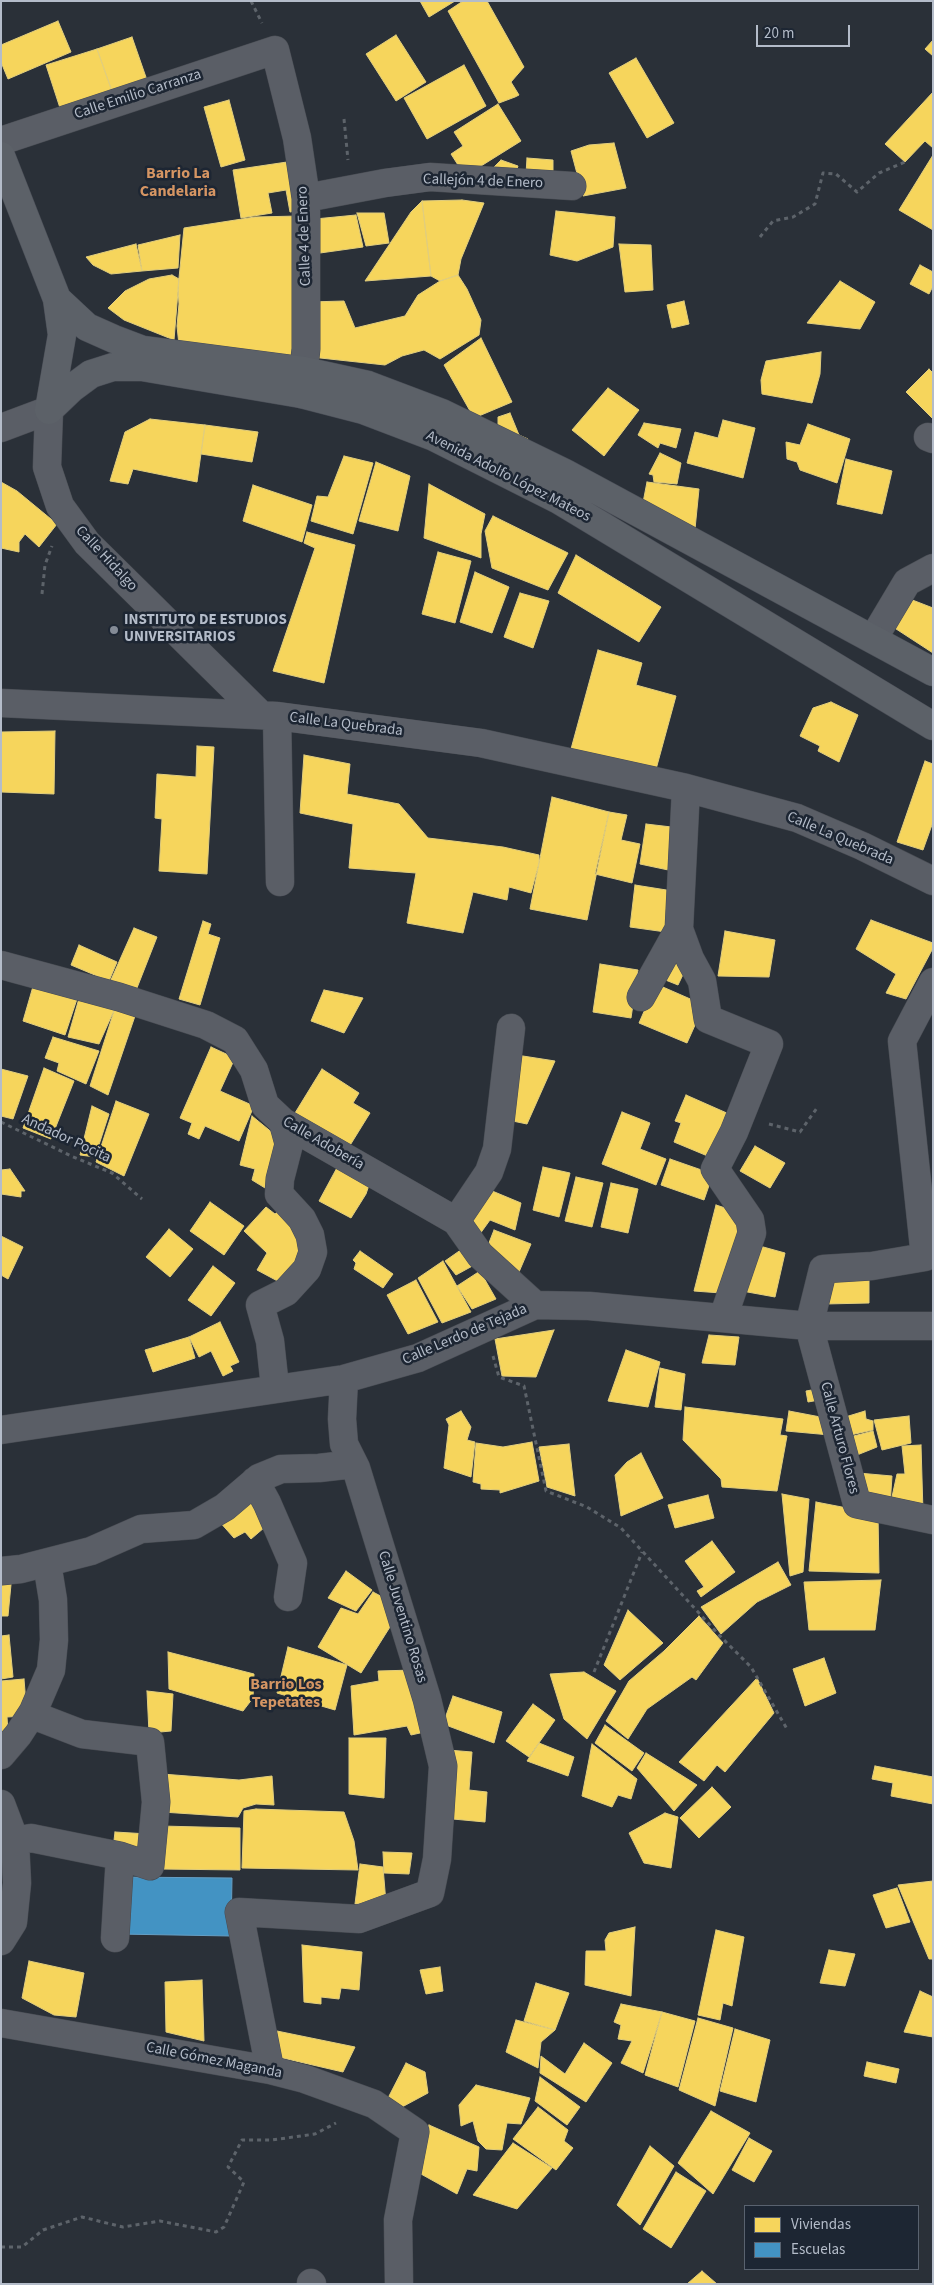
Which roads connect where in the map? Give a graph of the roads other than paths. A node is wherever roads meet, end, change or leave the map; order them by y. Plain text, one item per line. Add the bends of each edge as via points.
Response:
1 (275, 50) joint
2 (1, 141) edge
3 (1, 156) edge
4 (572, 186) dead end
5 (306, 198) junction
6 (57, 299) junction
7 (143, 359) junction
8 (303, 383) junction
9 (49, 410) junction
10 (1, 428) edge
11 (933, 568) edge
12 (873, 639) junction
13 (933, 672) edge
14 (1, 703) edge
15 (269, 716) junction
16 (933, 726) edge
17 (686, 788) junction
18 (933, 881) edge
19 (280, 882) dead end
20 (680, 930) junction
21 (1, 965) edge
22 (933, 982) edge
23 (641, 997) dead end
24 (511, 1028) dead end
25 (283, 1122) junction
26 (456, 1221) junction
27 (535, 1305) junction
28 (723, 1318) junction
29 (809, 1326) junction
30 (933, 1326) edge
31 (344, 1379) junction
32 (275, 1387) dead end
33 (1, 1430) edge
34 (354, 1464) junction
35 (255, 1481) junction
36 (933, 1520) edge
37 (48, 1562) junction
38 (1, 1571) edge
39 (288, 1597) dead end
40 (33, 1712) junction
41 (1, 1755) edge
42 (1, 1804) edge
43 (15, 1841) junction
44 (120, 1856) junction
45 (115, 1938) dead end
46 (1, 1941) edge
47 (1, 2023) edge
48 (270, 2070) junction
49 (399, 2284) edge

1 - 2 street, Calle Emilio Carranza
1 - 5 street, Calle 4 de Enero via 297,138
3 - 6 main road
4 - 5 street, Callejón 4 de Enero via 430,177
5 - 8 street, Calle 4 de Enero
6 - 7 main road, Avenida Adolfo López Mateos via 87,326 114,339
6 - 9 main road via 62,335
7 - 8 main road, Avenida Adolfo López Mateos
7 - 9 main road, Avenida Adolfo López Mateos via 91,374
8 - 12 main road, Avenida Adolfo López Mateos via 368,385 442,413 573,477
8 - 16 main road, Avenida Adolfo López Mateos via 434,437 559,500
9 - 10 street
9 - 15 street, Calle Hidalgo via 47,467 60,506 87,543
11 - 12 street via 907,582
12 - 13 main road, Avenida Adolfo López Mateos
14 - 15 street, Calle La Quebrada
15 - 17 street, Calle La Quebrada via 481,743
15 - 19 street
17 - 18 street, Calle La Quebrada via 797,818
17 - 20 street
20 - 23 street
20 - 28 street via 690,960 702,981 708,1020 769,1044 715,1169 750,1220 752,1233
21 - 25 street, Calle Adobería via 119,997 206,1025 236,1040 254,1070 265,1105
22 - 29 street via 902,1041 924,1257 872,1266 823,1269
24 - 26 street via 497,1149 490,1172
25 - 26 street, Calle Adobería
25 - 32 street via 289,1144 279,1194 302,1219 310,1235 313,1252 307,1269 286,1292 260,1305 270,1341
26 - 27 street, Calle Adobería via 480,1255
27 - 28 street, Calle Lerdo de Tejada via 589,1306
27 - 31 street, Calle Lerdo de Tejada via 418,1358
28 - 29 street, Calle Lerdo de Tejada
29 - 30 street, Calle Lerdo de Tejada
29 - 36 street, Calle Arturo Flores via 857,1504
31 - 33 street, Calle Lerdo de Tejada
31 - 34 street, Calle Juventino Rosas via 344,1444
34 - 35 street via 281,1468
34 - 48 street, Calle Juventino Rosas via 427,1700 443,1766 437,1859 430,1894 359,1919 239,1912
35 - 37 street via 225,1507 194,1524 141,1529 91,1551
35 - 39 street via 293,1563
37 - 38 street
37 - 40 street via 54,1640 51,1670
40 - 41 street
40 - 44 street via 82,1734 150,1742 156,1802 150,1866
42 - 43 street
43 - 44 street via 31,1838
43 - 46 street via 17,1883 13,1922
44 - 45 street
47 - 48 street, Calle Gómez Maganda
48 - 49 street, Calle Gómez Maganda via 374,2104 415,2132 398,2220

